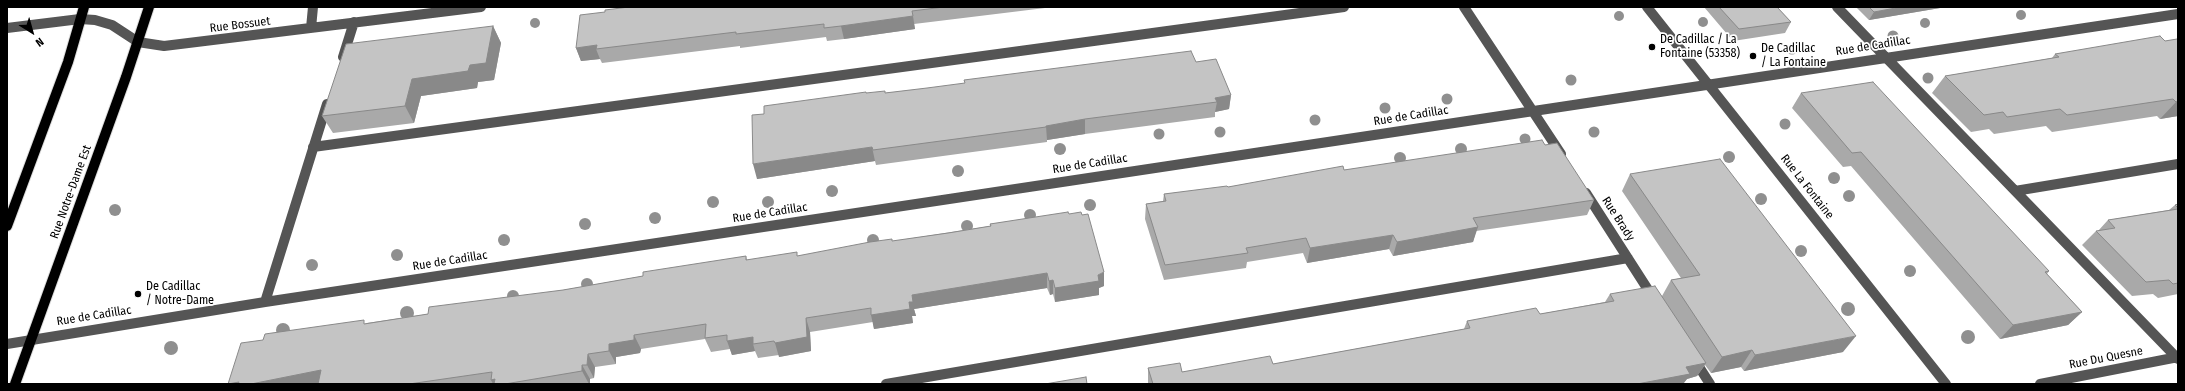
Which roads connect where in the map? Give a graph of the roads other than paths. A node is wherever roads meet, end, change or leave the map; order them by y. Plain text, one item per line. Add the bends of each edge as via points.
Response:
1 (84, 7) edge
2 (148, 7) edge
3 (313, 7) edge
4 (481, 7) edge
5 (1344, 7) edge
6 (1464, 7) edge
7 (1647, 7) edge
8 (1837, 7) edge
9 (2178, 14) edge
10 (80, 19) junction
11 (354, 22) junction
12 (7, 28) edge
13 (311, 28) junction
14 (138, 42) junction
15 (1886, 57) junction
16 (340, 64) edge
17 (1709, 84) junction
18 (330, 95) edge
19 (1533, 110) junction
20 (313, 148) junction
21 (1565, 161) edge
22 (2178, 164) edge
23 (1582, 187) edge
24 (2016, 192) junction
25 (7, 226) edge
26 (1628, 258) junction
27 (265, 302) junction
28 (1662, 311) edge
29 (32, 340) junction
30 (7, 344) edge
31 (1689, 351) edge
32 (2177, 358) edge
33 (15, 384) edge
34 (886, 384) edge
35 (1710, 384) edge
36 (1946, 384) edge
37 (2040, 384) edge

1 - 10 main road
2 - 14 main road, Rue Notre-Dame Est
3 - 13 street
4 - 11 street, Rue Bossuet
5 - 20 street
6 - 19 street
7 - 17 street, Rue La Fontaine
8 - 15 street
9 - 15 street, Rue de Cadillac
10 - 12 street, Rue Bossuet
10 - 14 street, Rue Bossuet via 112,25
10 - 25 main road via 68,62
11 - 13 street, Rue Bossuet
11 - 16 street
13 - 14 street, Rue Bossuet via 164,46
14 - 29 main road, Rue Notre-Dame Est
15 - 17 street, Rue de Cadillac
15 - 24 street
17 - 19 street, Rue de Cadillac
17 - 36 street, Rue La Fontaine
18 - 20 street
19 - 21 street
19 - 27 street, Rue de Cadillac
20 - 27 street
22 - 24 street
23 - 26 street, Rue Brady
24 - 32 street
26 - 28 street, Rue Brady
26 - 34 street
27 - 29 street, Rue de Cadillac
29 - 30 street, Rue de Cadillac
29 - 33 main road, Rue Notre-Dame Est
31 - 35 street
32 - 37 street, Rue Du Quesne

